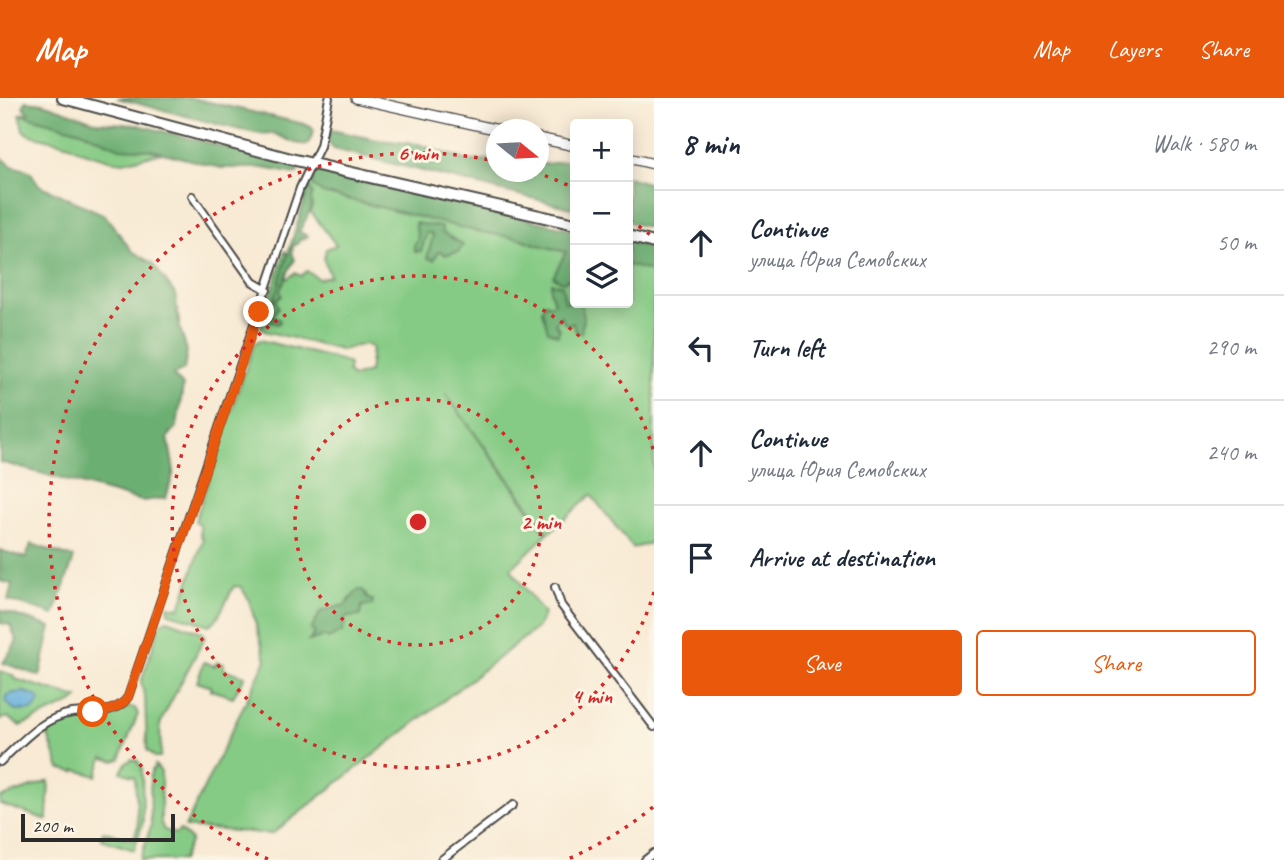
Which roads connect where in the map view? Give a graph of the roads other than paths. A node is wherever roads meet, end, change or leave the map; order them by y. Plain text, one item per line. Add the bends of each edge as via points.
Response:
1 (63, 98) edge
2 (85, 98) edge
3 (328, 98) edge
4 (356, 98) edge
5 (486, 127) edge
6 (549, 140) edge
7 (570, 145) edge
8 (633, 159) edge
9 (312, 161) junction
10 (654, 164) edge
11 (192, 196) dead end
12 (570, 217) edge
13 (570, 223) edge
14 (633, 231) edge
15 (633, 237) edge
16 (654, 237) edge
17 (654, 243) edge
18 (267, 290) junction
19 (555, 587) dead end
20 (654, 727) edge
21 (0, 762) edge
22 (513, 805) dead end
23 (654, 853) edge
24 (441, 860) edge
25 (645, 860) edge

1 - 9 highway
2 - 9 highway
3 - 9 street via 320,146
4 - 5 street
6 - 7 street
8 - 10 street
9 - 12 highway
9 - 13 highway
9 - 18 street
11 - 18 street via 253,282
14 - 16 highway
15 - 17 highway
18 - 21 street via 128,697 108,711 73,713 37,727
19 - 20 street via 561,606
22 - 24 street
23 - 25 street

